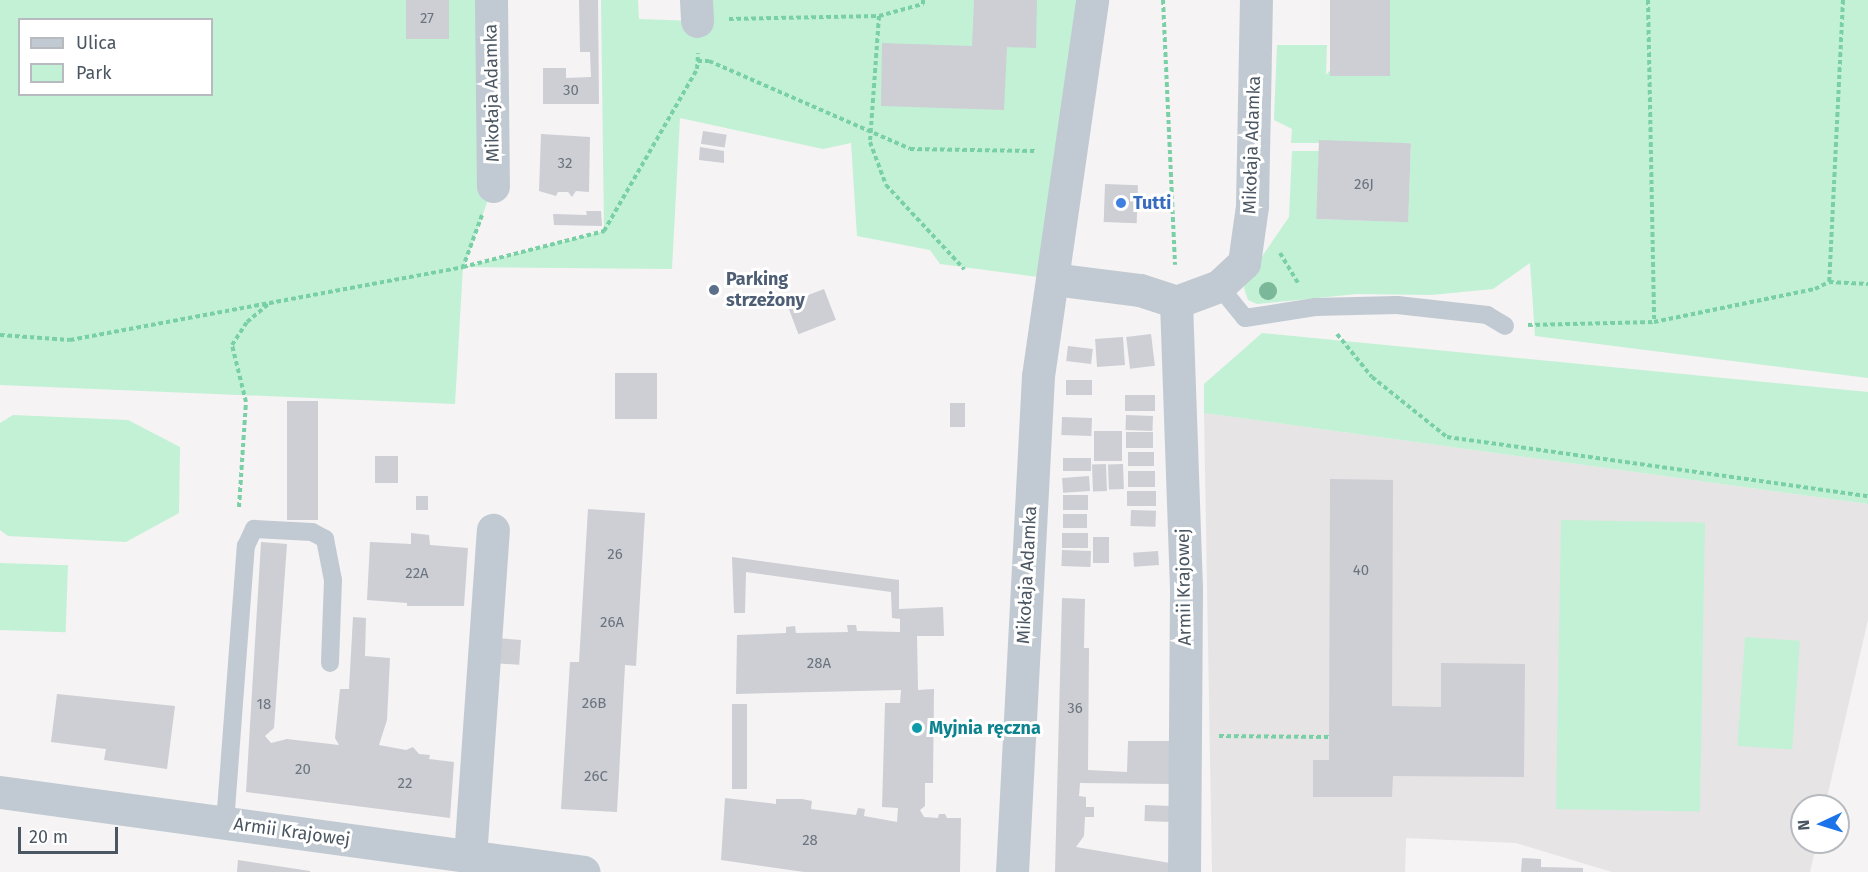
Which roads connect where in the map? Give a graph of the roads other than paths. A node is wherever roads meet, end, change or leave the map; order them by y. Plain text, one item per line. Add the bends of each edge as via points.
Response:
1 (491, 0) edge
2 (1092, 0) edge
3 (1256, 0) edge
4 (493, 186) road end
5 (1053, 279) junction
6 (1219, 286) junction
7 (1176, 302) junction
8 (1505, 326) road end
9 (493, 530) dead end
10 (330, 663) dead end
11 (0, 792) edge
12 (225, 823) junction
13 (470, 856) junction
14 (584, 872) edge
15 (1012, 872) edge
16 (1184, 872) edge

1 - 4 street, Mikołaja Adamka
2 - 5 street, Mikołaja Adamka
3 - 6 street, Mikołaja Adamka via 1252,206 1244,263
5 - 7 street via 1140,290
5 - 15 street, Mikołaja Adamka via 1038,376
6 - 7 street, Mikołaja Adamka
6 - 8 lane via 1245,318 1315,307 1397,305 1486,315
7 - 16 street, Armii Krajowej via 1186,590
9 - 13 street
10 - 12 lane via 333,580 325,539 312,532 254,528 246,546
11 - 12 street, Armii Krajowej
12 - 13 street, Armii Krajowej
13 - 14 street, Armii Krajowej

